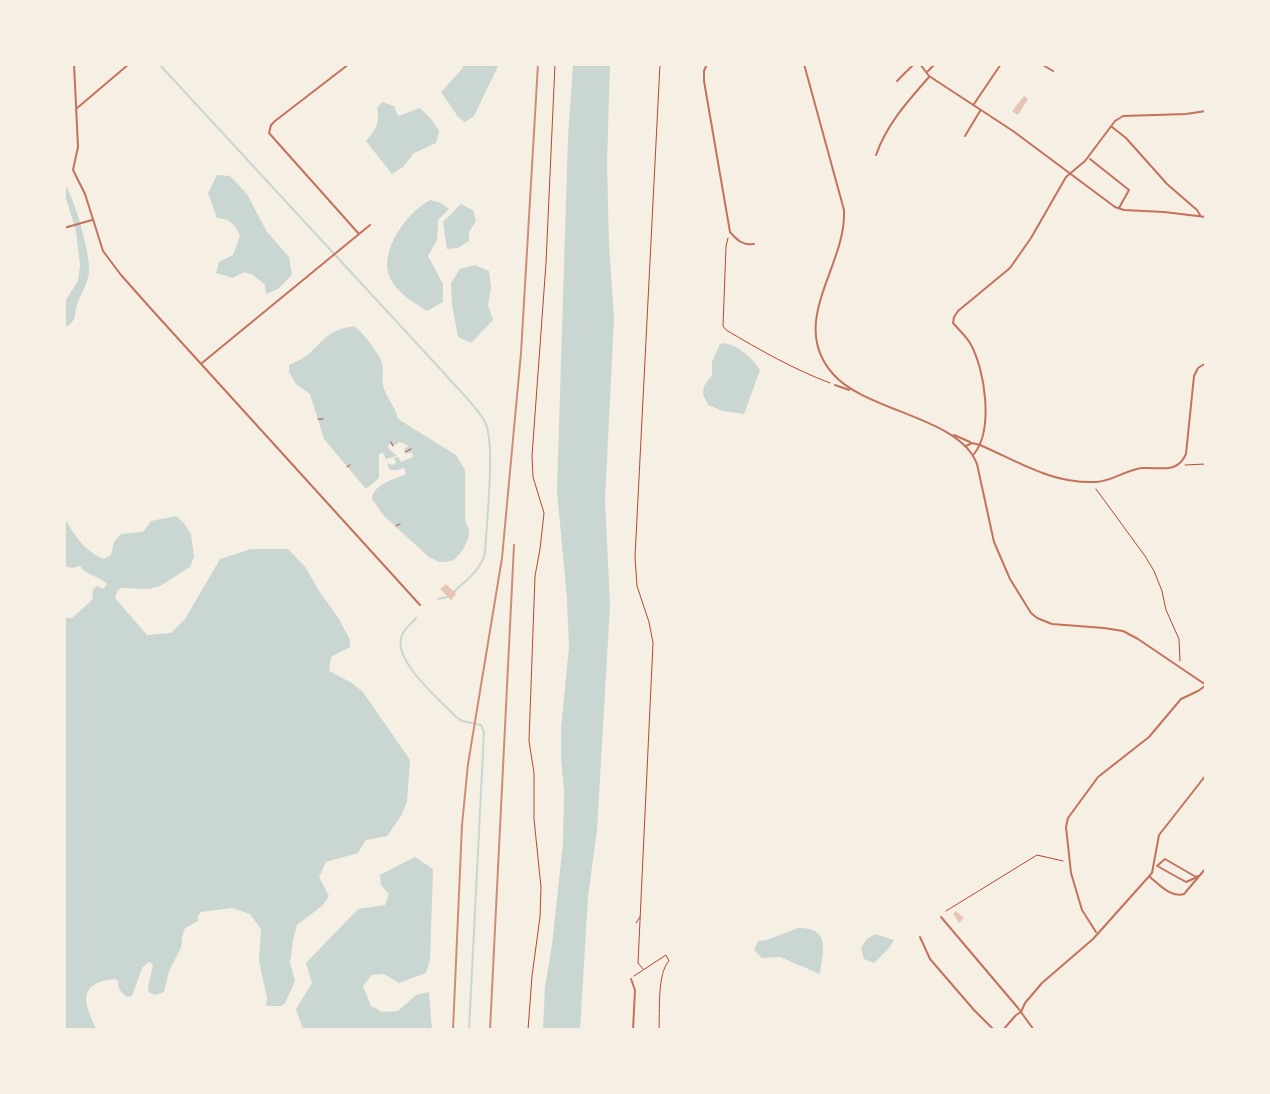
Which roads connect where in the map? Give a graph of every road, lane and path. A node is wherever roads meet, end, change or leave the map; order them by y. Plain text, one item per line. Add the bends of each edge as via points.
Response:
1 (74, 64) edge
2 (129, 64) edge
3 (349, 64) edge
4 (555, 64) edge
5 (660, 64) edge
6 (707, 64) edge
7 (804, 64) edge
8 (914, 64) edge
9 (920, 64) edge
10 (935, 64) edge
11 (1001, 64) edge
12 (1041, 64) edge
13 (1053, 71) dead end
14 (928, 74) junction
15 (897, 81) dead end
16 (973, 105) junction
17 (76, 109) junction
18 (981, 110) junction
19 (1206, 111) edge
20 (1111, 126) junction
21 (965, 136) dead end
22 (876, 155) dead end
23 (1088, 158) junction
24 (1069, 173) junction
25 (1119, 209) junction
26 (1200, 216) junction
27 (1206, 217) edge
28 (91, 221) junction
29 (370, 225) dead end
30 (64, 228) edge
31 (730, 232) junction
32 (359, 234) junction
33 (754, 244) dead end
34 (1206, 363) edge
35 (201, 364) junction
36 (835, 385) joint
37 (851, 391) junction
38 (318, 419) dead end
39 (323, 419) dead end
40 (946, 433) junction
41 (391, 442) dead end
42 (975, 443) junction
43 (980, 445) junction
44 (393, 446) dead end
45 (966, 446) junction
46 (411, 449) dead end
47 (405, 452) dead end
48 (973, 454) junction
49 (1206, 464) edge
50 (350, 465) dead end
51 (1178, 466) junction
52 (347, 467) dead end
53 (1092, 482) junction
54 (400, 524) dead end
55 (396, 526) dead end
56 (420, 605) dead end
57 (1181, 667) junction
58 (1206, 685) edge
59 (1206, 775) edge
60 (1070, 862) junction
61 (1155, 867) junction
62 (1206, 868) edge
63 (1202, 873) junction
64 (1149, 876) junction
65 (1196, 877) junction
66 (946, 911) dead end
67 (641, 915) junction
68 (941, 917) dead end
69 (636, 923) dead end
70 (1097, 934) junction
71 (920, 937) dead end
72 (643, 969) junction
73 (631, 979) joint
74 (1021, 1012) junction
75 (528, 1030) edge
76 (633, 1030) edge
77 (659, 1030) edge
78 (994, 1030) edge
79 (1003, 1030) edge
80 (1034, 1030) edge

1 - 17 street
2 - 17 street
3 - 32 street via 275,121 269,133
4 - 75 path via 532,456 544,513 535,576 529,741 541,887
5 - 67 path via 635,557 653,643
6 - 31 street via 703,74
7 - 37 street via 845,217 816,314 816,341 827,366
8 - 15 street
9 - 14 street
10 - 14 street
11 - 16 street
12 - 13 street
14 - 16 street
14 - 22 street via 893,119
16 - 18 street
17 - 28 street via 73,170
18 - 21 street
18 - 24 street
19 - 20 street via 1123,116
20 - 23 street
20 - 26 street
23 - 24 street
23 - 25 street via 1129,190
24 - 25 street
24 - 43 street via 1015,261 954,317 973,348 981,379 985,428
25 - 26 street
26 - 27 street
28 - 30 street
28 - 35 street via 107,257
29 - 32 street
31 - 33 street via 738,241
31 - 36 path via 723,326 792,367
32 - 35 street
34 - 51 street via 1194,376 1187,447
35 - 56 street
36 - 37 street
37 - 40 street
38 - 39 path
40 - 42 street
40 - 45 street
41 - 44 path
42 - 43 street
42 - 45 street
43 - 48 street
43 - 53 street via 1046,476
45 - 48 street
46 - 47 path
48 - 57 street via 994,542 1031,613 1052,624 1123,631
49 - 51 path
50 - 52 path
51 - 53 street via 1136,468
53 - 57 path via 1154,571 1179,639
54 - 55 path
57 - 58 street
58 - 60 street via 1181,699 1149,737 1098,777 1068,818
59 - 61 street via 1159,835
60 - 66 path via 1037,855
60 - 70 street via 1078,900
61 - 64 street
61 - 65 street via 1186,882
61 - 65 street via 1165,859
62 - 63 street
63 - 64 street via 1184,894 1175,896
63 - 65 street
64 - 70 street
67 - 69 path
67 - 72 path via 638,963
68 - 74 street
70 - 74 street via 1042,983
71 - 78 street via 930,959
72 - 73 path
72 - 77 path via 666,955 669,961 664,966
73 - 76 street
74 - 79 street
74 - 80 street

